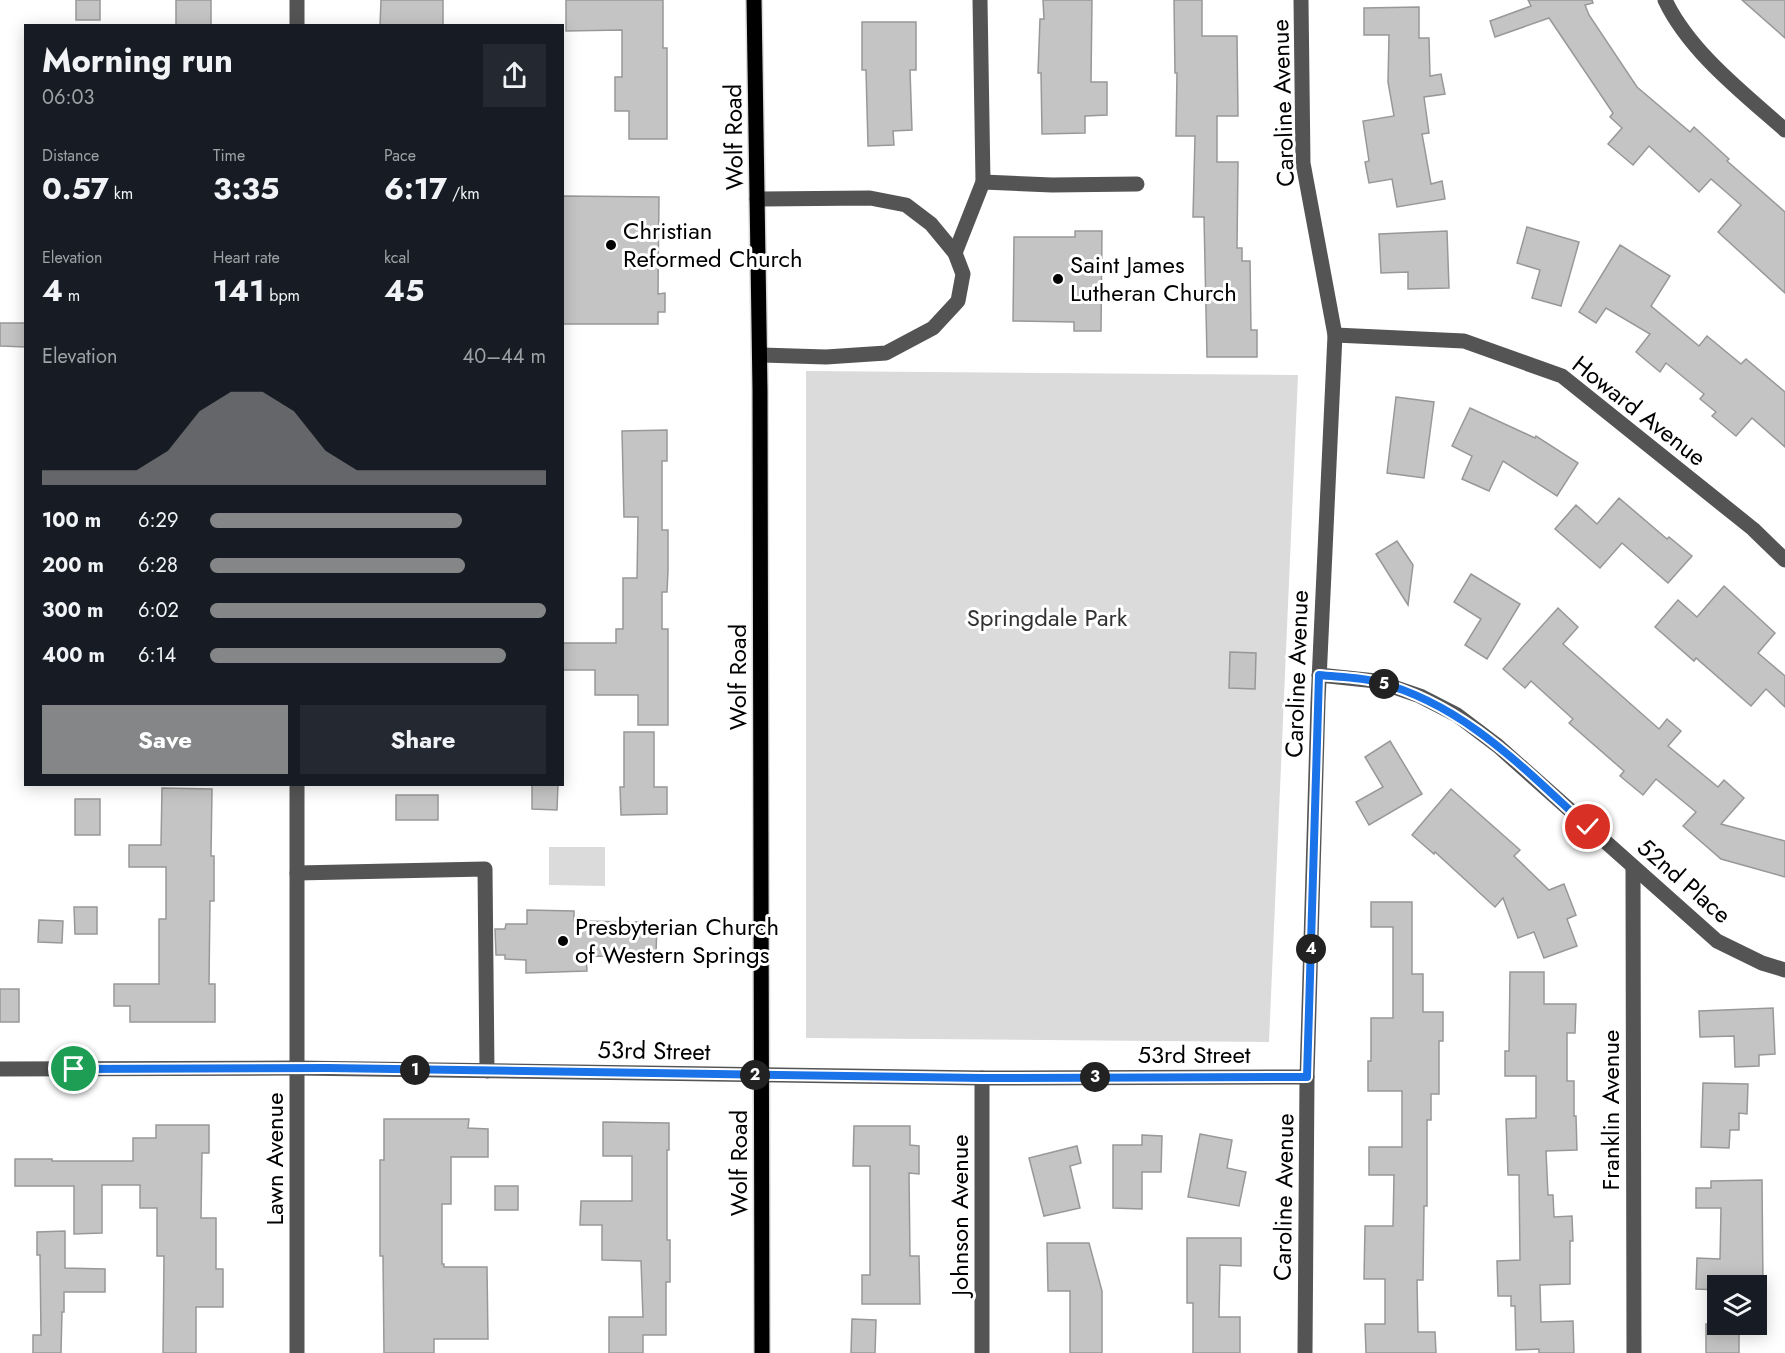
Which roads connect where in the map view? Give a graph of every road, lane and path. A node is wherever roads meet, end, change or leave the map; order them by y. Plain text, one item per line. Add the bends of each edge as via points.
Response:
1 (297, 0) edge
2 (754, 0) edge
3 (980, 0) edge
4 (1301, 0) edge
5 (1665, 0) edge
6 (297, 24) edge
7 (1785, 130) edge
8 (983, 182) junction
9 (1137, 184) dead end
10 (757, 200) junction
11 (955, 253) junction
12 (1335, 335) junction
13 (760, 355) junction
14 (1785, 560) edge
15 (1319, 675) junction
16 (297, 786) edge
17 (1634, 868) junction
18 (297, 873) junction
19 (1785, 970) edge
20 (297, 1068) junction
21 (0, 1069) edge
22 (487, 1071) junction
23 (762, 1075) junction
24 (1307, 1077) junction
25 (982, 1078) junction
26 (297, 1353) edge
27 (762, 1353) edge
28 (982, 1353) edge
29 (1305, 1353) edge
30 (1634, 1353) edge

1 - 6 street
2 - 10 main road, Wolf Road
3 - 8 street
4 - 12 street, Caroline Avenue via 1303,163
5 - 7 street via 1692,41 1720,72
8 - 9 street
8 - 11 street
10 - 11 street via 870,198 906,205 932,224
10 - 13 main road, Wolf Road
11 - 13 street via 963,274 958,301 933,328 886,353 826,357
12 - 14 street, Howard Avenue via 1464,341 1562,376
12 - 15 street, Caroline Avenue
13 - 23 main road, Wolf Road
15 - 17 street, 52nd Place via 1376,681 1420,696 1457,715 1498,746
15 - 24 street, Caroline Avenue
16 - 18 street, Lawn Avenue
17 - 19 street, 52nd Place via 1717,941
17 - 30 street, Franklin Avenue
18 - 20 street, Lawn Avenue
18 - 22 street via 485,869
20 - 21 street, 53rd Street
20 - 22 street, 53rd Street
20 - 26 street, Lawn Avenue
22 - 23 street, 53rd Street
23 - 25 street, 53rd Street
23 - 27 main road, Wolf Road
24 - 25 street, 53rd Street
24 - 29 street, Caroline Avenue
25 - 28 street, Johnson Avenue

